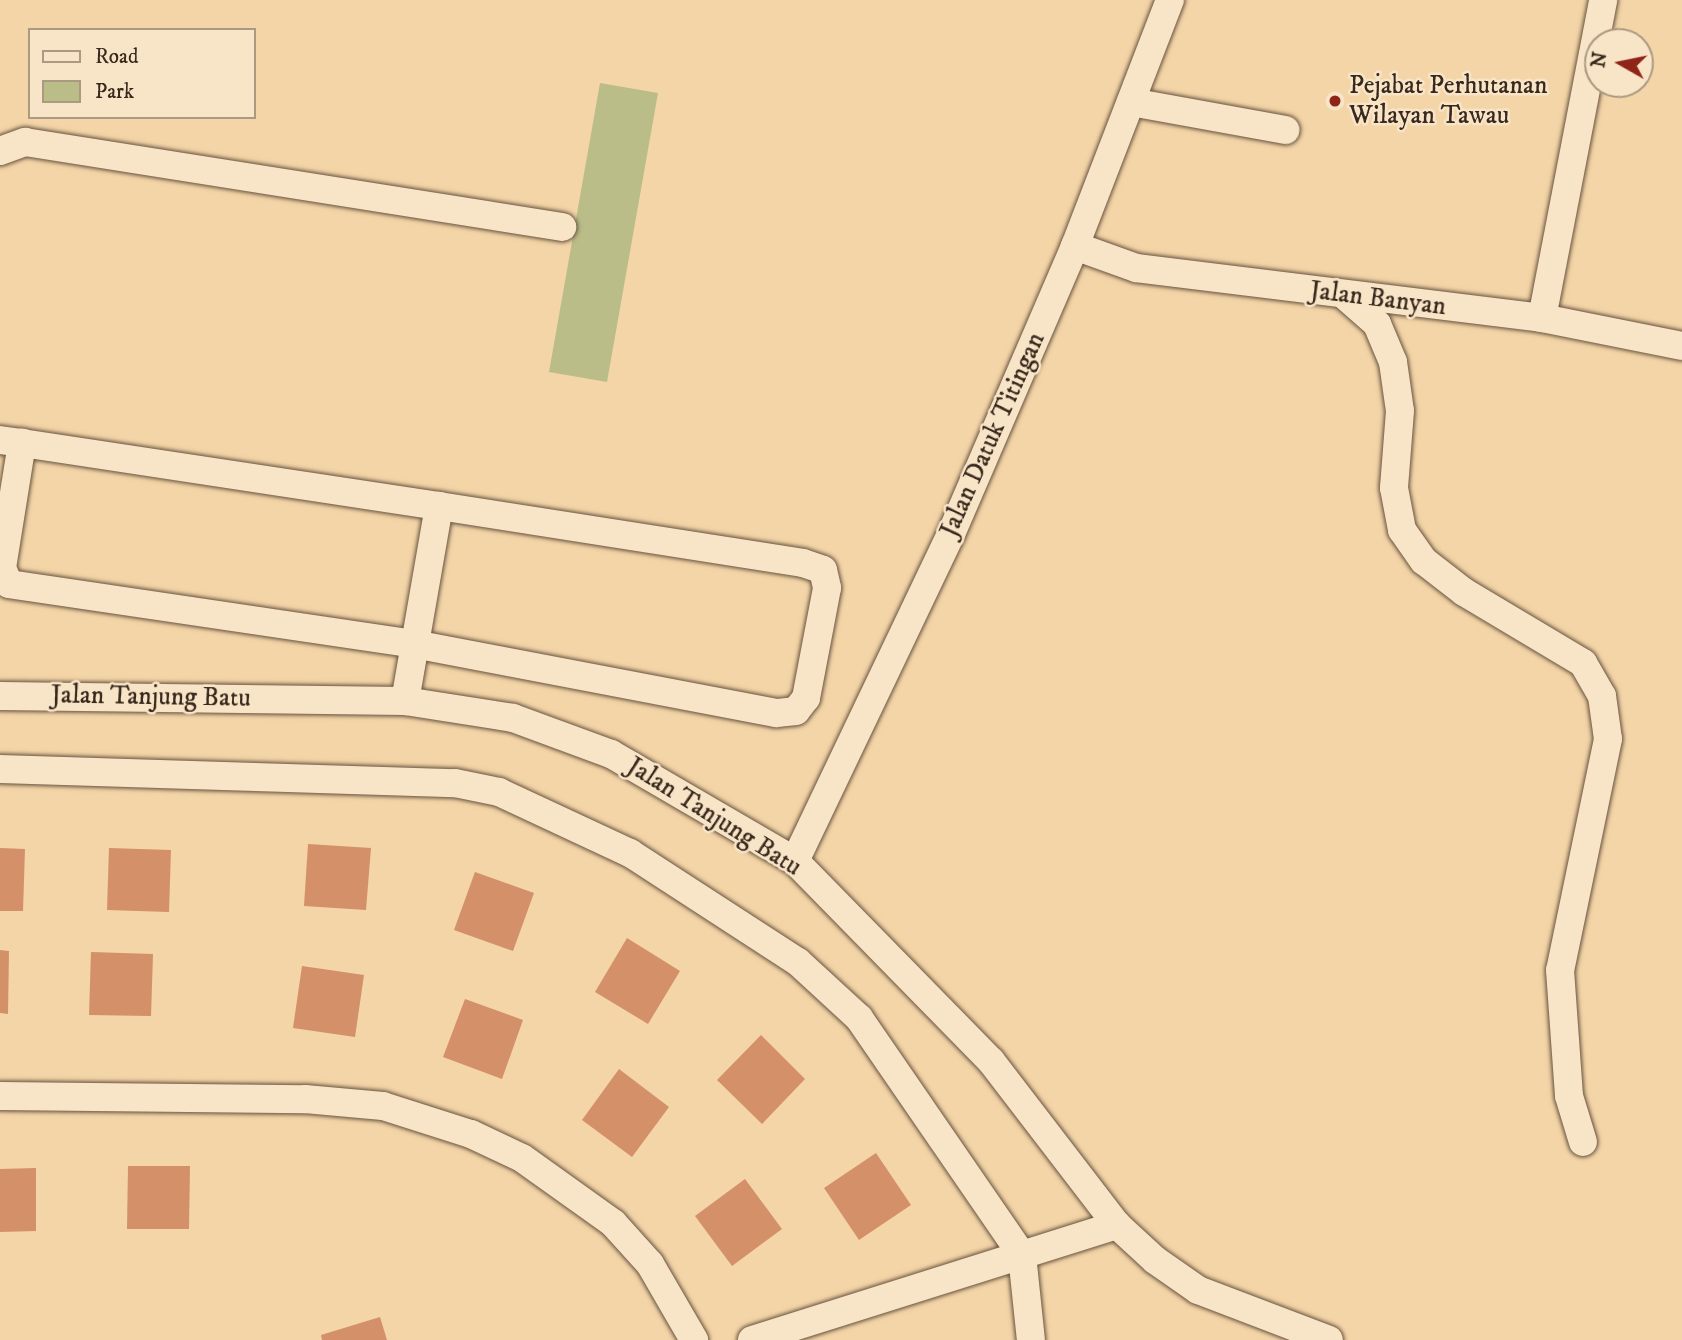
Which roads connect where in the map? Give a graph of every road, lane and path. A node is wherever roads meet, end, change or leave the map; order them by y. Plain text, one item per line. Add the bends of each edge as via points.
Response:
1 (1170, 0) edge
2 (1603, 0) edge
3 (1131, 102) junction
4 (1285, 130) dead end
5 (0, 151) edge
6 (562, 227) dead end
7 (1075, 246) junction
8 (1344, 295) junction
9 (1542, 318) junction
10 (1682, 346) edge
11 (11, 442) edge
12 (439, 506) junction
13 (415, 644) junction
14 (0, 696) edge
15 (405, 701) junction
16 (0, 769) edge
17 (794, 862) junction
18 (0, 1096) edge
19 (1583, 1142) dead end
20 (1117, 1225) junction
21 (1022, 1255) junction
22 (694, 1340) edge
23 (752, 1340) edge
24 (1031, 1340) edge
25 (1329, 1340) edge

1 - 3 street, Jalan Datuk Titingan
2 - 9 street
3 - 4 street
3 - 7 street, Jalan Datuk Titingan
5 - 6 street via 26,142
7 - 8 street, Jalan Banyan via 1136,268
7 - 17 street, Jalan Datuk Titingan via 951,534
8 - 9 street, Jalan Banyan
8 - 19 street via 1377,324 1393,362 1401,411 1394,488 1402,530 1424,561 1464,592 1583,663 1602,696 1608,739 1560,970 1566,1073
9 - 10 street, Jalan Banyan
11 - 12 street
11 - 13 street via 2,568 9,584
12 - 13 street
12 - 13 street via 803,564 823,570 827,588 806,698 796,711 776,713
13 - 15 street
14 - 15 street, Jalan Tanjung Batu
15 - 17 street, Jalan Tanjung Batu via 513,718 611,754
16 - 21 street via 409,778 499,792 577,827 727,911 798,962 859,1018
17 - 20 street, Jalan Tanjung Batu via 991,1061
18 - 22 street via 230,1097 383,1106 522,1158 613,1223 650,1264
20 - 21 street
20 - 25 street, Jalan Tanjung Batu via 1198,1290
21 - 23 street
21 - 24 street

